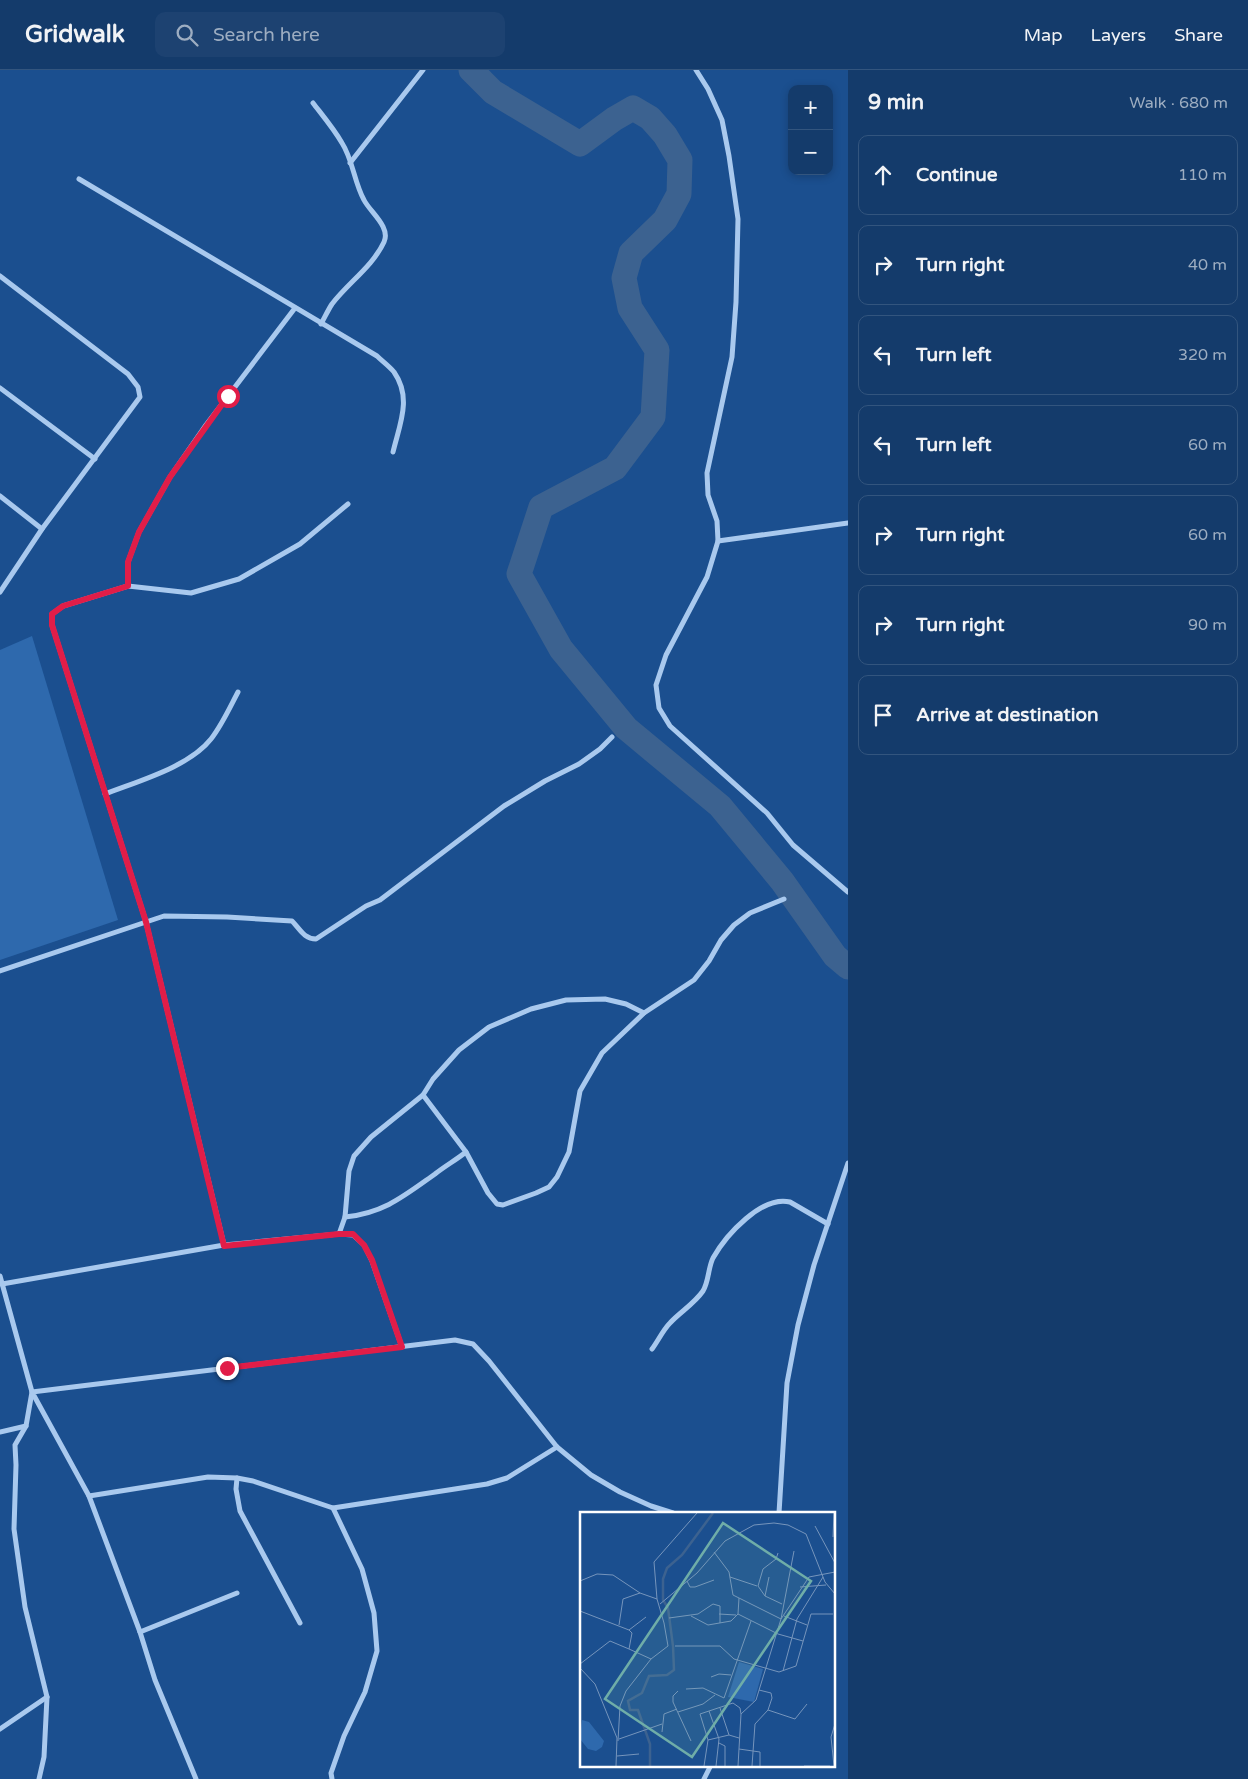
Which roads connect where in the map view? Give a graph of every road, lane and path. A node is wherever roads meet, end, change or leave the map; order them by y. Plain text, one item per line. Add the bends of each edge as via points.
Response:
1 (423, 70) edge
2 (696, 70) edge
3 (313, 103) dead end
4 (350, 163) junction
5 (79, 179) dead end
6 (0, 276) edge
7 (295, 308) junction
8 (321, 324) junction
9 (0, 388) edge
10 (393, 452) dead end
11 (95, 460) junction
12 (0, 496) edge
13 (348, 504) dead end
14 (848, 523) edge
15 (42, 529) junction
16 (718, 540) junction
17 (128, 586) junction
18 (0, 592) edge
19 (238, 692) dead end
20 (612, 737) dead end
21 (105, 794) junction
22 (848, 892) edge
23 (784, 899) dead end
24 (146, 922) junction
25 (0, 971) edge
26 (644, 1013) junction
27 (423, 1095) junction
28 (466, 1152) junction
29 (848, 1163) edge
30 (345, 1217) junction
31 (828, 1224) junction
32 (339, 1234) junction
33 (224, 1246) junction
34 (0, 1276) edge
35 (1, 1284) edge
36 (402, 1347) junction
37 (652, 1349) dead end
38 (32, 1392) junction
39 (26, 1426) junction
40 (0, 1432) edge
41 (557, 1447) junction
42 (237, 1478) junction
43 (89, 1496) junction
44 (333, 1508) junction
45 (670, 1512) edge
46 (779, 1512) edge
47 (238, 1593) dead end
48 (300, 1623) dead end
49 (140, 1632) junction
50 (47, 1697) junction
51 (0, 1729) edge
52 (710, 1766) edge
53 (39, 1779) edge
54 (196, 1779) edge
55 (332, 1779) edge
56 (704, 1779) edge

1 - 4 street
2 - 16 street via 722,120 738,219 732,357 707,473 708,495 717,520
3 - 4 street via 342,142
4 - 8 street via 365,202 384,229 385,240 332,304
5 - 7 street
6 - 11 street via 128,374 138,387 140,397
7 - 8 street
7 - 17 street via 170,477 139,532 128,562
8 - 10 street via 377,356 393,372 403,391 404,404
9 - 11 street
11 - 15 street
12 - 15 street
13 - 17 street via 300,544 239,579 191,593
14 - 16 street
15 - 18 street
16 - 22 street via 707,577 666,655 656,685 659,708 670,726 767,813 793,844
17 - 21 street via 63,606 52,614 52,625
19 - 21 street via 211,738 198,752 182,762
20 - 24 street via 579,764 504,806 380,900 316,939 303,934 292,921 283,920 164,916
21 - 24 street
23 - 26 street via 750,913 734,925 694,980
24 - 25 street
24 - 33 street
26 - 27 street via 605,999 566,1000 531,1009 488,1027 459,1050
26 - 28 street via 602,1053 580,1091 569,1152 558,1177 549,1187 503,1205 497,1204
27 - 28 street
27 - 30 street via 371,1137 354,1156 349,1170
28 - 30 street via 381,1209
29 - 31 street
30 - 32 street
31 - 37 street via 783,1200 775,1201 743,1220 712,1260 704,1290 668,1325
31 - 46 street via 798,1325 787,1383
32 - 33 street
32 - 36 street via 353,1234 364,1245
33 - 35 street
34 - 35 street
35 - 38 street
36 - 38 street
36 - 41 street via 456,1340 473,1344
38 - 39 street
38 - 43 street
39 - 40 street
39 - 50 street via 15,1445 14,1529 25,1607
41 - 44 street via 507,1478 487,1484
41 - 45 street via 591,1475 620,1492
42 - 43 street via 208,1476
42 - 44 street
42 - 48 street via 240,1511
43 - 49 street
44 - 55 street via 362,1569 374,1613 377,1651 365,1692 344,1736
47 - 49 street
49 - 54 street via 155,1680
50 - 51 street
50 - 53 street via 44,1757
52 - 56 street

